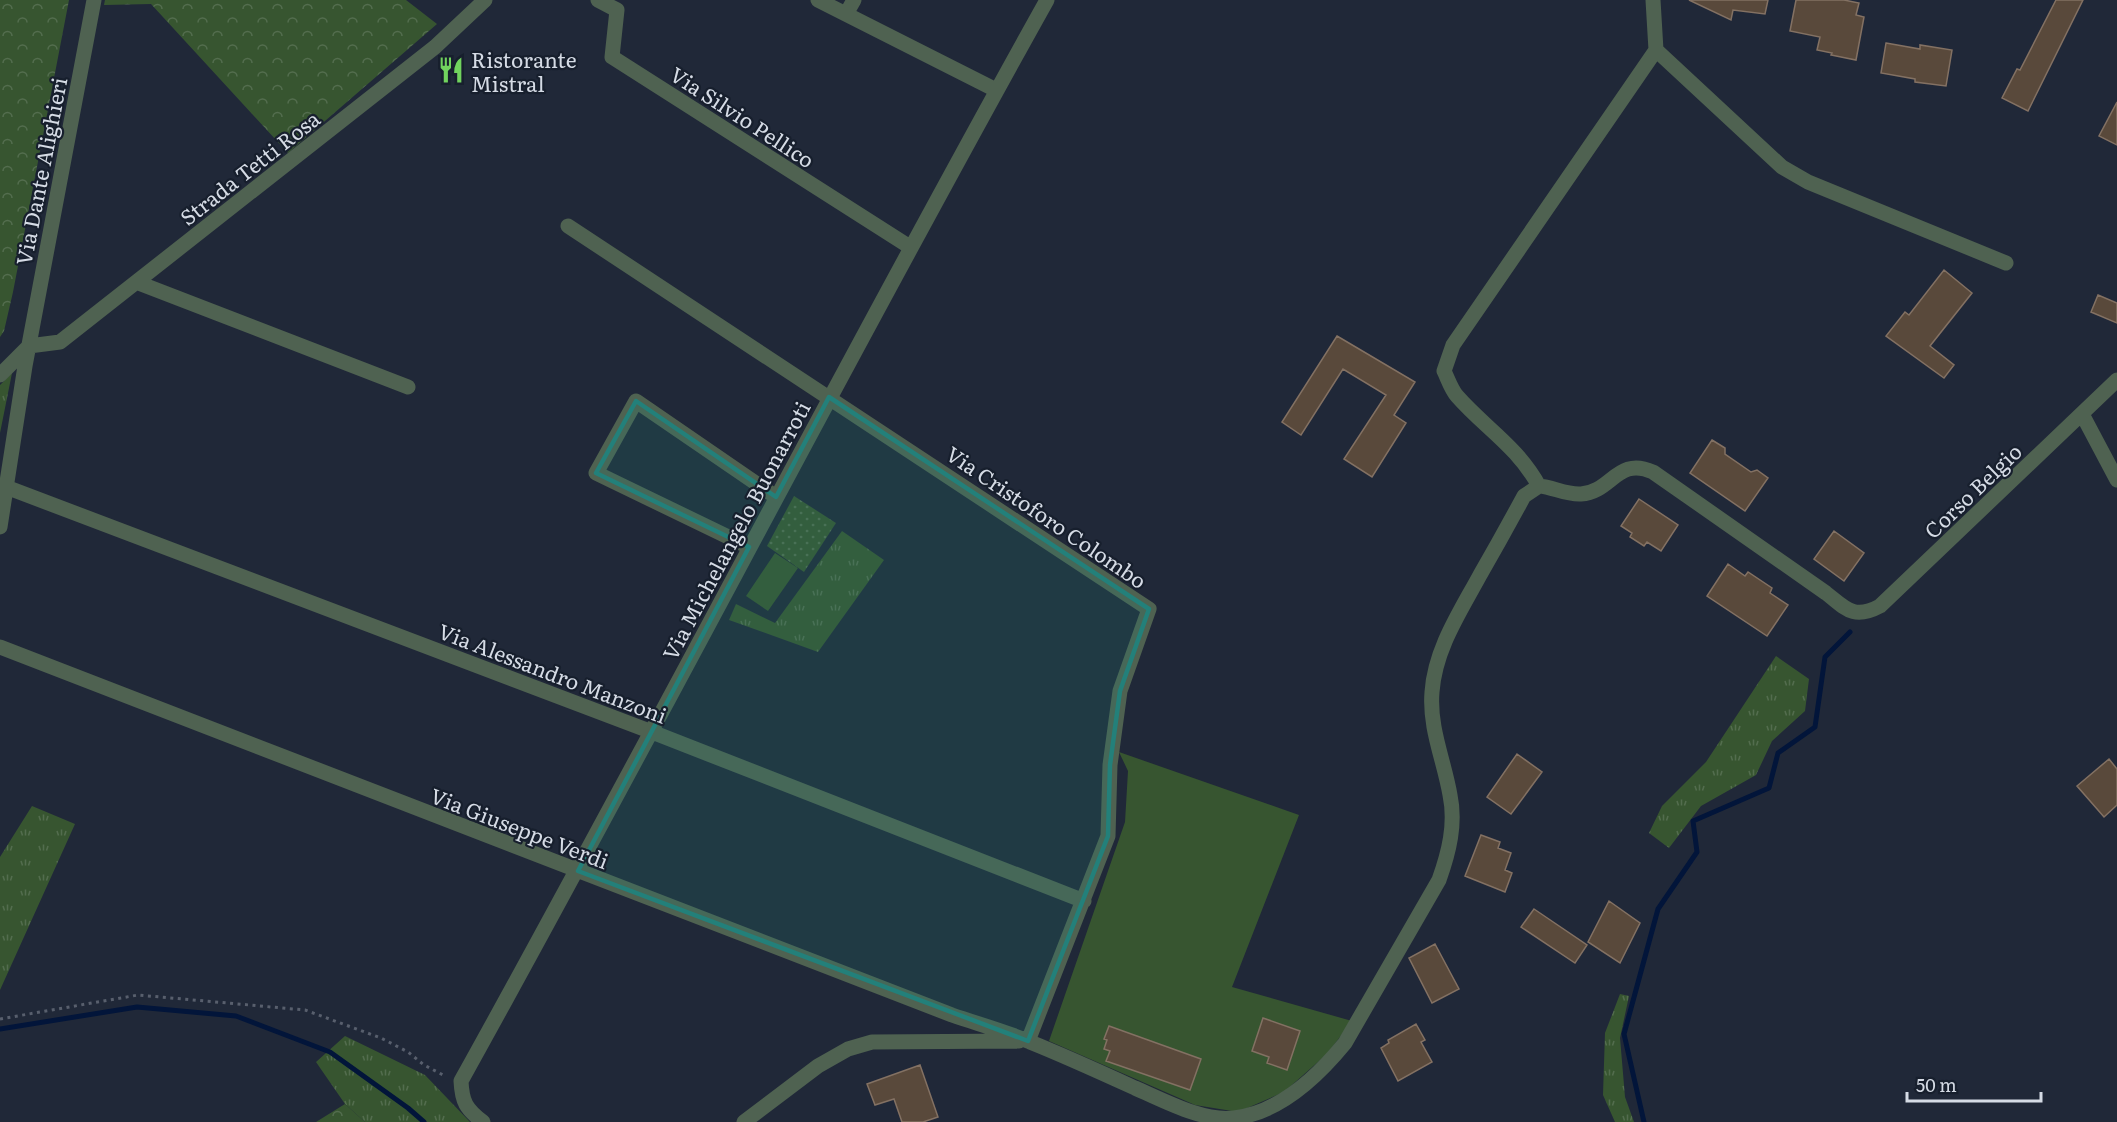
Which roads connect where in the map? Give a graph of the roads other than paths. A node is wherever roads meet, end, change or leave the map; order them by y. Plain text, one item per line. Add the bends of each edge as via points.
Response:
1 (94, 0) edge
2 (485, 0) edge
3 (598, 0) edge
4 (818, 0) edge
5 (854, 0) edge
6 (1047, 0) edge
7 (1653, 0) edge
8 (846, 14) junction
9 (1656, 50) junction
10 (996, 90) junction
11 (568, 226) dead end
12 (910, 247) junction
13 (2006, 263) dead end
14 (136, 282) junction
15 (28, 346) junction
16 (0, 375) edge
17 (2117, 380) edge
18 (408, 387) dead end
19 (829, 397) junction
20 (2082, 414) junction
21 (2117, 480) edge
22 (1539, 486) junction
23 (6, 487) junction
24 (776, 497) junction
25 (0, 527) edge
26 (749, 547) junction
27 (0, 648) edge
28 (652, 732) junction
29 (578, 872) junction
30 (1084, 901) junction
31 (1028, 1041) junction
32 (483, 1122) edge
33 (744, 1122) edge

1 - 15 street, Via Dante Alighieri
2 - 14 street, Strada Tetti Rosa via 435,47
3 - 12 street, Via Silvio Pellico via 617,10 612,57
4 - 8 street
5 - 8 street
6 - 10 street, Via Michelangelo Buonarroti
7 - 9 street
8 - 10 street
9 - 13 street via 1782,167 1808,182
9 - 22 street via 1453,345 1444,371 1455,394 1514,451
10 - 12 street, Via Michelangelo Buonarroti
11 - 19 street, Via Cristoforo Colombo
12 - 19 street, Via Michelangelo Buonarroti
14 - 15 street, Strada Tetti Rosa via 60,342
14 - 18 street
15 - 16 street
15 - 23 street, Via Dante Alighieri
17 - 20 street, Corso Belgio
19 - 24 street, Via Michelangelo Buonarroti
19 - 30 street, Via Cristoforo Colombo via 1149,609 1120,691 1110,765 1108,836
20 - 21 street
20 - 22 street, Corso Belgio via 1880,606 1858,614 1645,468 1626,468 1603,486 1578,495
22 - 31 street via 1524,496 1441,650 1434,673 1431,710 1451,796 1448,857 1426,904 1346,1043 1304,1085 1276,1104 1254,1115 1232,1119 1173,1105
23 - 25 street, Via Dante Alighieri
23 - 28 street, Via Alessandro Manzoni
24 - 26 street, Via Michelangelo Buonarroti
24 - 26 street via 636,401 596,473
26 - 28 street, Via Michelangelo Buonarroti
27 - 29 street, Via Giuseppe Verdi
28 - 29 street, Via Michelangelo Buonarroti
28 - 30 street, Via Alessandro Manzoni
29 - 31 street, Via Giuseppe Verdi
29 - 32 street, Via Michelangelo Buonarroti via 461,1081 462,1097 472,1114
30 - 31 street, Via Cristoforo Colombo
31 - 33 street via 872,1042 848,1049 818,1066

